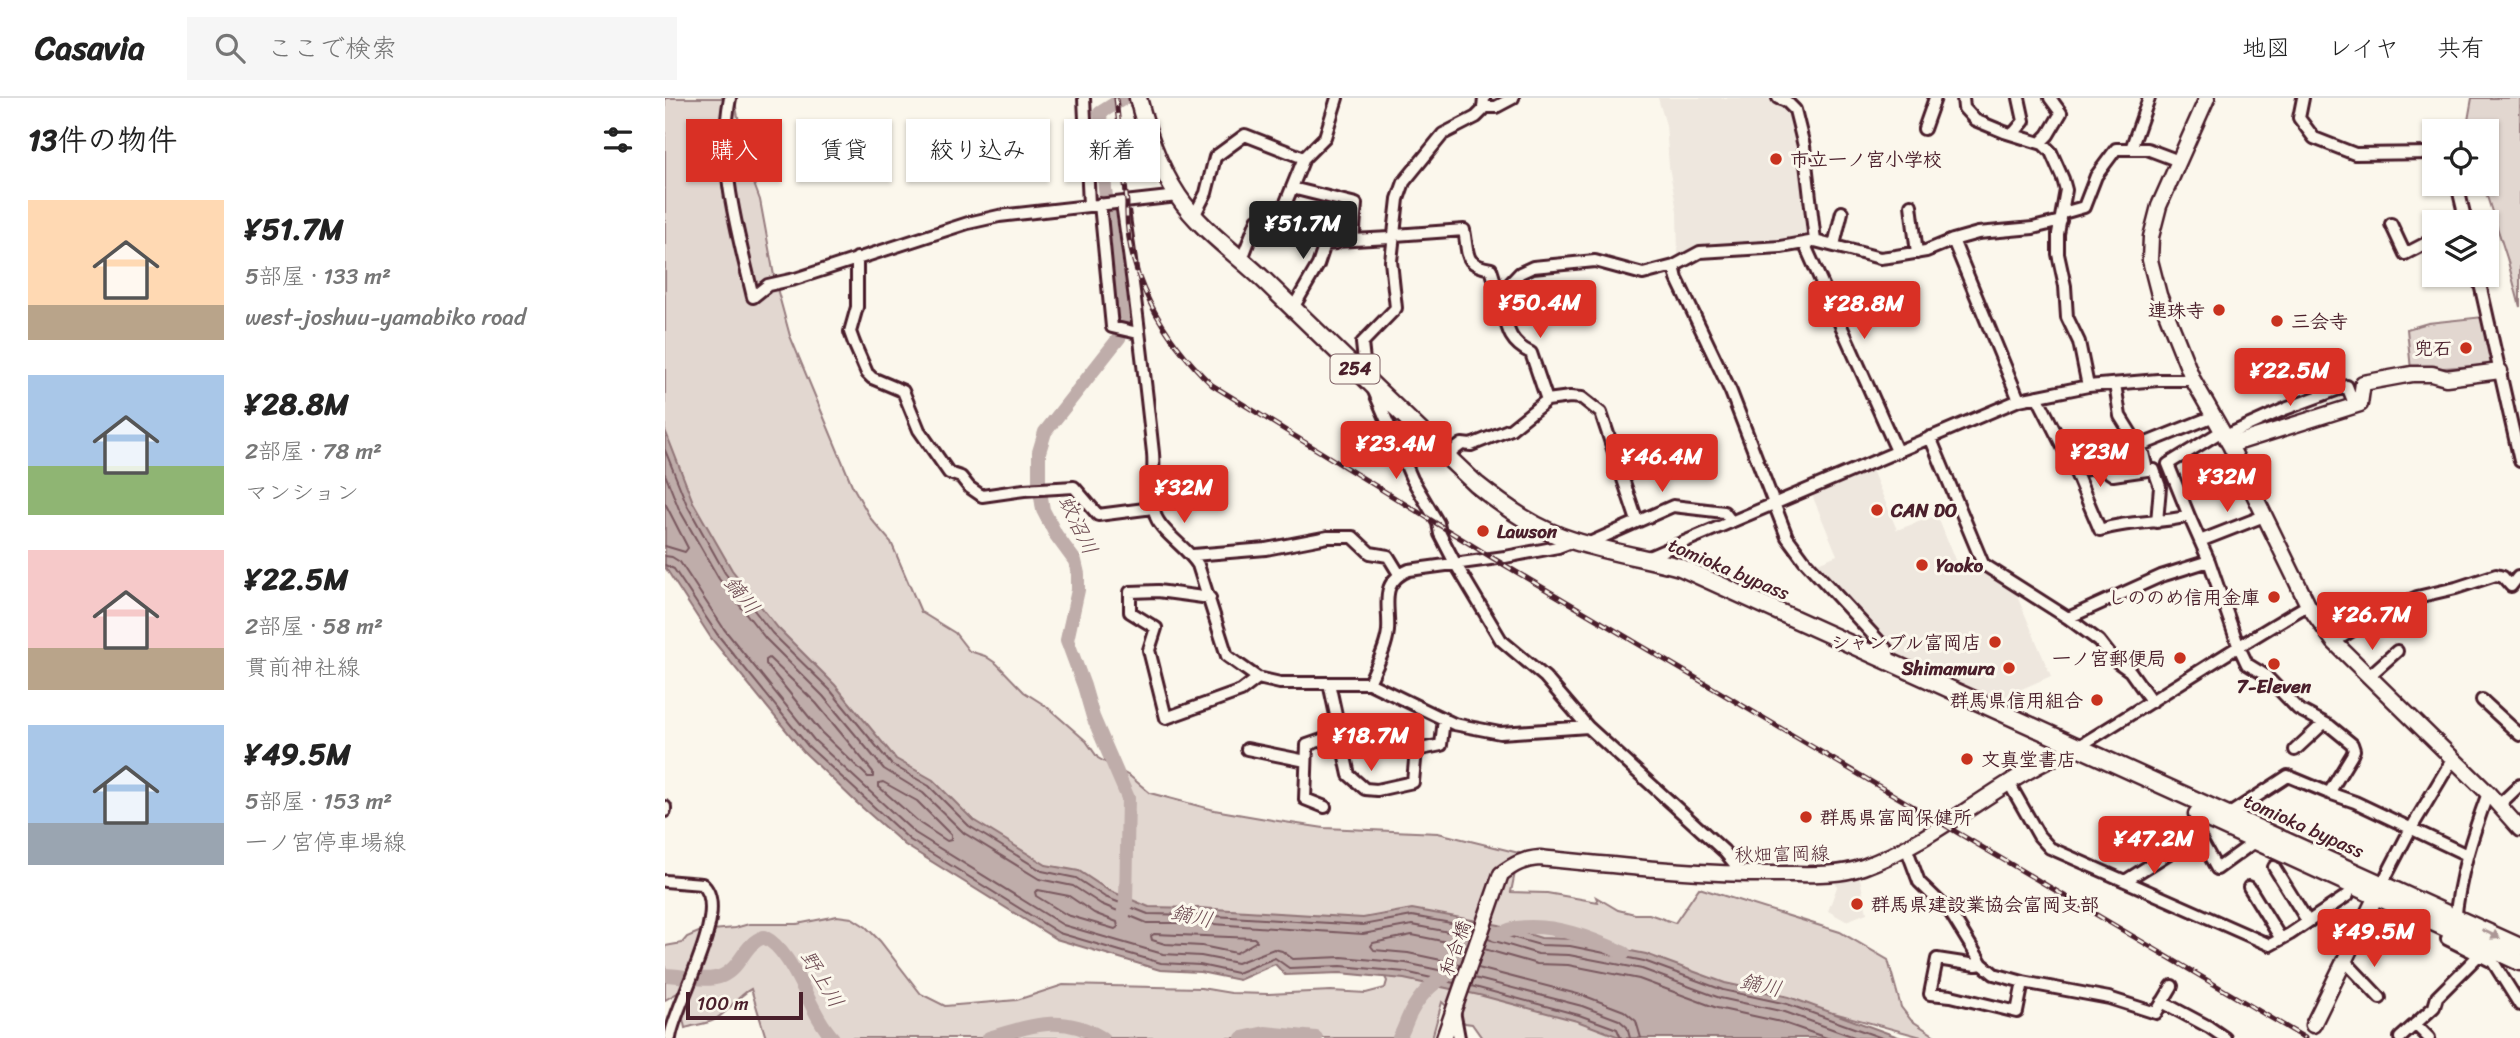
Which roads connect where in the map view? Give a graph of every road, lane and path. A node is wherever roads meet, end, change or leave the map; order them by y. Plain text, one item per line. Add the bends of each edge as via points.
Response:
1 (730, 98) edge
2 (1084, 98) edge
3 (1138, 98) edge
4 (1337, 98) edge
5 (1513, 98) edge
6 (1778, 98) edge
7 (1935, 98) edge
8 (1963, 98) edge
9 (2019, 98) edge
10 (2050, 98) edge
11 (2149, 98) edge
12 (2207, 98) edge
13 (2302, 98) edge
14 (1484, 103) edge
15 (1924, 129) dead end
16 (2013, 134) junction
17 (2041, 142) junction
18 (2131, 149) junction
19 (2422, 153) edge
20 (1304, 158) junction
21 (2179, 162) junction
22 (1292, 188) junction
23 (1178, 196) junction
24 (1122, 203) junction
25 (1095, 205) junction
26 (1911, 205) dead end
27 (1842, 212) dead end
28 (1195, 216) junction
29 (2062, 217) junction
30 (1277, 222) junction
31 (2391, 224) dead end
32 (1395, 235) junction
33 (1353, 240) junction
34 (1953, 240) junction
35 (1338, 241) junction
36 (1809, 242) junction
37 (1834, 245) junction
38 (2422, 245) edge
39 (1917, 253) junction
40 (857, 258) junction
41 (1242, 259) junction
42 (1674, 266) junction
43 (2481, 287) edge
44 (1499, 295) junction
45 (1293, 308) junction
46 (1135, 332) junction
47 (2500, 371) junction
48 (1366, 379) junction
49 (2193, 380) junction
50 (2115, 384) junction
51 (2088, 386) junction
52 (2038, 396) junction
53 (1547, 400) junction
54 (2019, 400) junction
55 (2355, 406) junction
56 (2214, 416) junction
57 (1930, 437) junction
58 (2225, 437) junction
59 (2139, 446) junction
60 (1897, 450) junction
61 (1446, 456) junction
62 (2520, 461) edge
63 (2168, 464) junction
64 (2151, 470) junction
65 (2075, 471) junction
66 (1774, 502) junction
67 (1153, 508) junction
68 (2189, 516) junction
69 (2264, 516) junction
70 (1637, 521) junction
71 (1731, 521) junction
72 (2157, 522) junction
73 (2200, 541) junction
74 (1580, 543) junction
75 (1193, 555) junction
76 (1646, 558) junction
77 (2209, 561) junction
78 (1455, 563) junction
79 (1399, 574) junction
80 (2520, 577) edge
81 (1210, 598) junction
82 (2308, 605) junction
83 (2068, 618) junction
84 (2334, 642) junction
85 (2238, 645) junction
86 (2397, 651) dead end
87 (1889, 663) junction
88 (2368, 677) junction
89 (1258, 678) junction
90 (1329, 683) junction
91 (1369, 683) junction
92 (2482, 700) dead end
93 (2152, 702) junction
94 (1444, 719) junction
95 (2324, 723) junction
96 (1588, 727) junction
97 (1339, 734) junction
98 (2520, 735) edge
99 (1247, 749) dead end
100 (2070, 750) junction
101 (2295, 750) dead end
102 (2452, 760) junction
103 (1306, 761) junction
104 (2009, 783) junction
105 (2520, 785) edge
106 (2329, 793) junction
107 (2488, 793) junction
108 (1325, 807) dead end
109 (2509, 812) edge
110 (2228, 816) junction
111 (2412, 828) junction
112 (2520, 829) edge
113 (2250, 845) dead end
114 (1906, 846) junction
115 (2467, 855) junction
116 (2274, 867) dead end
117 (1737, 875) junction
118 (665, 881) edge
119 (2125, 881) junction
120 (2249, 887) dead end
121 (2379, 890) junction
122 (2348, 895) dead end
123 (1488, 911) joint
124 (2319, 915) junction
125 (2308, 922) junction
126 (2453, 926) junction
127 (2281, 939) junction
128 (2355, 940) junction
129 (2520, 947) edge
130 (2479, 955) junction
131 (2345, 961) junction
132 (2520, 962) edge
133 (1982, 964) junction
134 (2023, 982) junction
135 (2172, 986) dead end
136 (2380, 998) dead end
137 (2162, 1002) junction
138 (1456, 1004) junction
139 (2520, 1005) edge
140 (2415, 1024) junction
141 (2313, 1025) dead end
142 (670, 1038) edge
143 (1444, 1038) edge
144 (1459, 1038) edge
145 (2225, 1038) edge
146 (2400, 1038) edge
147 (2429, 1038) edge

1 - 40 street via 724,133 734,213 753,297 768,285
2 - 25 street
3 - 23 highway, 254 via 1159,161
4 - 20 street via 1325,137
5 - 14 street via 1496,107
6 - 36 street via 1795,110 1804,146
7 - 15 street
8 - 16 street via 1964,108 1975,120
9 - 16 street via 2024,121
10 - 17 street via 2061,113
11 - 18 street
12 - 21 main road
13 - 19 street via 2299,118 2314,138 2355,154
14 - 32 street via 1476,117 1443,134 1404,182
16 - 17 street
17 - 29 street via 2063,179
18 - 21 street via 2147,149
18 - 29 street via 2116,149 2096,176 2084,207
20 - 22 street
20 - 28 street via 1245,135 1215,157
21 - 49 main road via 2159,206 2150,261 2158,295
22 - 30 street
22 - 33 street via 1356,204
23 - 24 street
23 - 28 highway, 254
24 - 25 street
24 - 46 street
25 - 40 street via 999,216
25 - 46 street via 1112,327
26 - 39 street
27 - 37 street
28 - 41 highway, 254
29 - 34 street via 2033,228
29 - 51 street via 2058,254 2067,317 2079,342
30 - 35 street
30 - 41 street via 1257,220
31 - 38 street via 2405,254
32 - 33 street
32 - 44 street via 1464,230 1470,261 1491,269
32 - 48 street via 1391,261 1396,308 1362,344
33 - 35 street
34 - 39 street
34 - 54 street
35 - 45 street via 1325,244
36 - 37 street
36 - 42 street via 1700,252
36 - 60 street
37 - 39 street via 1880,258
40 - 67 street via 857,307 850,332 863,365 872,378 903,391 919,430 949,473 961,477 982,496 1074,487 1098,515
41 - 45 highway, 254
42 - 44 street via 1643,274 1595,261 1533,267 1520,273
42 - 66 street
43 - 47 street
44 - 53 street via 1510,337 1531,353
45 - 48 highway, 254
46 - 67 street via 1153,457
47 - 55 main road via 2446,378 2412,374 2363,383 2363,397
47 - 62 street
48 - 61 highway, 254
48 - 78 street
49 - 50 street
49 - 56 main road
50 - 51 street
50 - 59 street via 2120,416
51 - 52 street
52 - 54 street
52 - 65 street
53 - 61 street via 1511,429 1471,445 1462,444
53 - 70 street via 1583,398 1601,413
54 - 57 street
55 - 58 main road
55 - 58 street via 2347,386
56 - 58 main road
56 - 59 street
57 - 60 street
57 - 83 street via 1983,564
58 - 63 street
58 - 69 main road
59 - 64 street
60 - 66 street
61 - 74 highway, 254 via 1506,508
63 - 64 street
63 - 68 street
64 - 65 street via 2113,475 2101,467
64 - 72 street via 2160,487
65 - 72 street via 2100,530 2117,524
66 - 71 street
66 - 87 street via 1787,537 1888,651
67 - 75 street via 1158,521
68 - 72 street
68 - 73 street
69 - 73 street
69 - 82 main road
70 - 71 street via 1674,506 1724,512
70 - 74 street
71 - 76 street
73 - 77 street
74 - 76 highway, 254
74 - 78 street
75 - 79 street via 1353,537 1370,553 1388,556
75 - 81 street
76 - 87 highway, tomioka bypass / 254 via 1680,567
76 - 100 highway, tomioka bypass / 254 via 1677,576
77 - 83 street via 2161,576
77 - 85 street
78 - 79 street
78 - 96 street via 1501,640 1545,677
79 - 91 street via 1388,589 1388,633
80 - 84 street via 2511,586 2497,575 2417,597 2378,614
81 - 89 street via 1227,656
81 - 89 street via 1130,592 1131,612 1156,628 1149,650 1166,718 1241,691
82 - 84 main road
82 - 85 street
83 - 93 street via 2130,671
84 - 88 main road
85 - 93 street
85 - 95 street via 2247,664 2265,675 2289,702
86 - 88 street
87 - 100 highway, tomioka bypass / 254
88 - 102 main road
89 - 90 street
90 - 91 street
90 - 97 street
91 - 94 street
92 - 98 street
93 - 100 street
94 - 96 street via 1500,733
94 - 97 street via 1441,745 1416,750 1413,782 1377,790 1365,789 1349,775
95 - 101 street
95 - 106 street via 2354,750
96 - 117 street via 1724,851
97 - 103 street via 1307,745
99 - 103 street
100 - 104 main road, 秋畑富岡線
100 - 110 highway, tomioka bypass / 254
100 - 121 highway, tomioka bypass / 254
102 - 107 main road
102 - 111 street
103 - 108 street via 1305,799
104 - 114 main road, 秋畑富岡線
104 - 119 street via 2050,848
105 - 109 street
106 - 110 street via 2288,776
106 - 111 street
107 - 109 main road
107 - 115 street
109 - 112 main road
110 - 121 highway, tomioka bypass / 254
111 - 115 street
111 - 121 street
113 - 119 street via 2217,869 2198,835
114 - 117 main road, 秋畑富岡線 via 1861,868 1828,874
114 - 133 street via 1919,882 1950,912
115 - 126 street
116 - 125 street
117 - 123 main road, 秋畑富岡線 via 1526,859 1501,874
118 - 142 street via 699,883 706,887 712,905
119 - 127 street via 2270,945
120 - 127 street
121 - 126 highway, tomioka bypass / 254
121 - 128 main road
122 - 124 street
123 - 138 main road, 和合橋
124 - 125 street
124 - 128 street
125 - 127 street
126 -> 129 highway, tomioka bypass / 254
126 - 130 street via 2447,939
126 - 132 highway, tomioka bypass / 254
128 - 131 main road
130 - 139 street via 2493,962
130 - 140 street
131 - 136 street
131 - 141 main road
133 - 134 street via 1994,974
133 - 134 street via 1937,959 1930,994 2017,1012
134 - 137 street via 2109,998 2156,1013
135 - 137 street
137 - 145 street
138 - 143 main road
138 - 144 street
140 - 146 street
140 - 147 street

